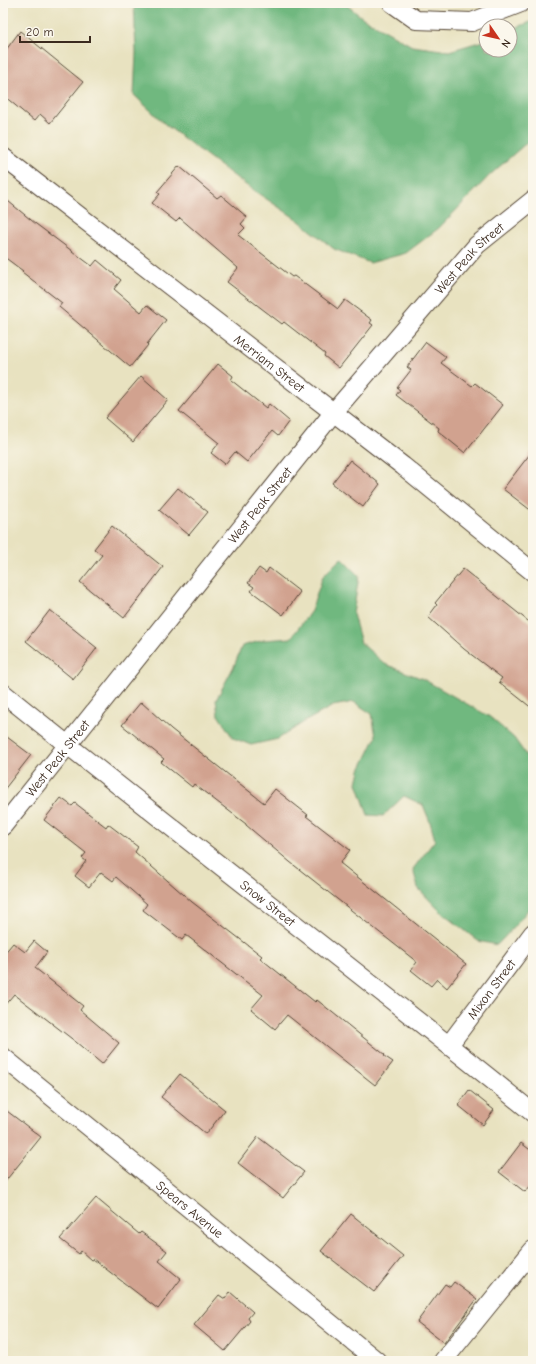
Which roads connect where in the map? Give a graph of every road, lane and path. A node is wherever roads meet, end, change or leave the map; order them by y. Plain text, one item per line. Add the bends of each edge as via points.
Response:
1 (392, 3) edge
2 (521, 3) edge
3 (3, 157) edge
4 (533, 200) edge
5 (334, 413) junction
6 (533, 572) edge
7 (3, 693) edge
8 (67, 746) junction
9 (3, 826) edge
10 (533, 933) edge
11 (449, 1045) junction
12 (3, 1057) edge
13 (533, 1113) edge
14 (533, 1250) edge
15 (377, 1361) edge
16 (443, 1361) edge

1 - 2 street via 416,20 472,22
3 - 5 street, Merriam Street
4 - 5 street, West Peak Street via 477,245
5 - 6 street, Merriam Street
5 - 8 street, West Peak Street
7 - 8 street, Snow Street
8 - 9 street, West Peak Street
8 - 11 street, Snow Street
10 - 11 street, Mixon Street
11 - 13 street, Snow Street
12 - 15 street, Spears Avenue
14 - 16 street

